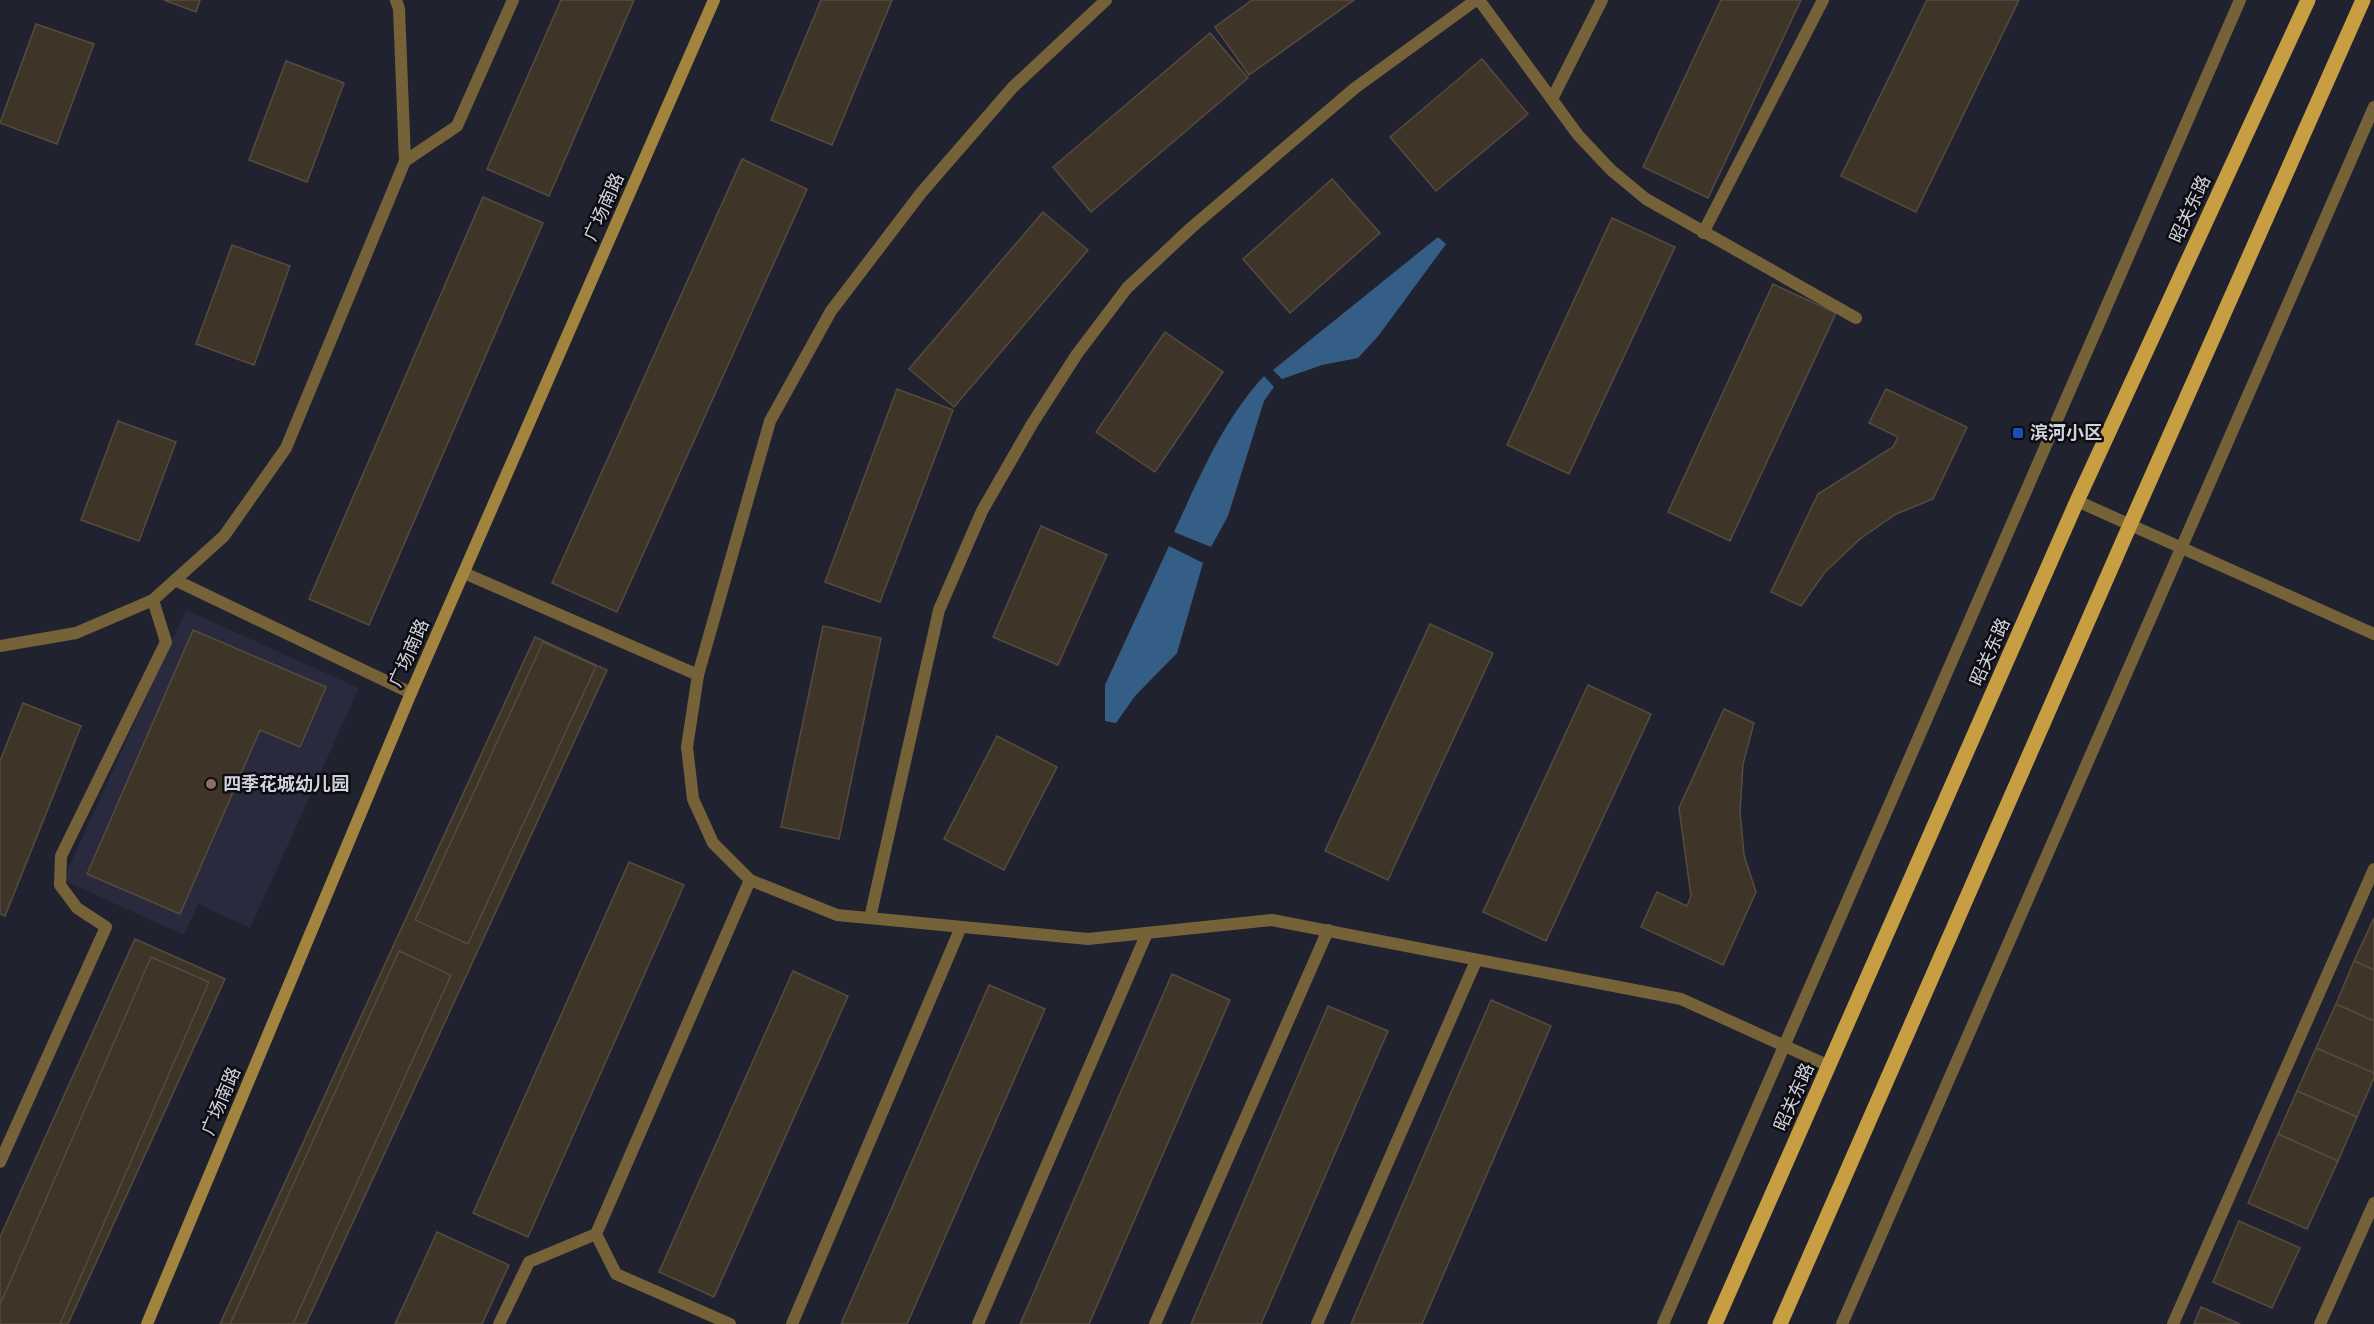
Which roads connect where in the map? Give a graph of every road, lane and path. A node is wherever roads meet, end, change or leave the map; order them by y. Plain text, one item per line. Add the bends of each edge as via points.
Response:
1 (396, 0) edge
2 (513, 0) edge
3 (714, 0) edge
4 (1106, 0) edge
5 (1477, 0) edge
6 (1602, 0) edge
7 (1823, 0) edge
8 (2240, 0) edge
9 (2308, 0) edge
10 (2363, 0) edge
11 (1552, 99) junction
12 (2374, 107) edge
13 (405, 161) junction
14 (1703, 233) junction
15 (1856, 318) dead end
16 (2077, 501) junction
17 (2130, 525) junction
18 (2181, 548) junction
19 (464, 573) junction
20 (175, 580) junction
21 (153, 600) junction
22 (2374, 634) edge
23 (0, 646) edge
24 (698, 675) junction
25 (411, 693) junction
26 (2374, 869) edge
27 (750, 880) junction
28 (870, 918) junction
29 (961, 927) junction
30 (1328, 930) junction
31 (1147, 933) junction
32 (1476, 961) junction
33 (1784, 1045) junction
34 (1829, 1066) junction
35 (0, 1162) edge
36 (2374, 1203) edge
37 (596, 1234) junction
38 (147, 1324) edge
39 (499, 1324) edge
40 (730, 1324) edge
41 (792, 1324) edge
42 (978, 1324) edge
43 (1155, 1324) edge
44 (1317, 1324) edge
45 (1663, 1324) edge
46 (1715, 1324) edge
47 (1780, 1324) edge
48 (1842, 1324) edge
49 (2173, 1324) edge
50 (2320, 1324) edge

1 - 13 street
2 - 13 street via 457,126
3 - 19 street, 广场南路
4 - 24 street via 1012,87 921,193 831,311 770,421
5 - 11 street
5 - 28 street via 1355,88 1192,227 1128,288 1077,354 982,511 939,610
6 - 11 street
7 - 14 street
8 - 33 street
9 - 16 main road, 昭关东路
10 - 17 main road
11 - 14 street via 1578,135 1611,170 1646,199
12 - 18 street
13 - 20 street via 286,448 224,536
14 - 15 street
16 - 17 street
16 - 34 main road, 昭关东路
17 - 18 street
17 - 47 main road
18 - 22 street
18 - 48 street
19 - 24 street
19 - 25 street, 广场南路
20 - 21 street
20 - 25 street
21 - 23 street via 76,633
21 - 35 street via 166,642 61,856 60,885 78,908 106,927
24 - 27 street via 687,747 693,799 713,843
25 - 38 street, 广场南路
26 - 49 street
27 - 28 street via 837,915
27 - 37 street
28 - 29 street
29 - 31 street via 1088,939
29 - 41 street
30 - 31 street via 1272,920
30 - 32 street
30 - 43 street
31 - 42 street
32 - 33 street via 1681,999
32 - 44 street
33 - 34 street
33 - 45 street
34 - 46 main road, 昭关东路
36 - 50 street
37 - 39 street via 529,1262
37 - 40 street via 616,1274

